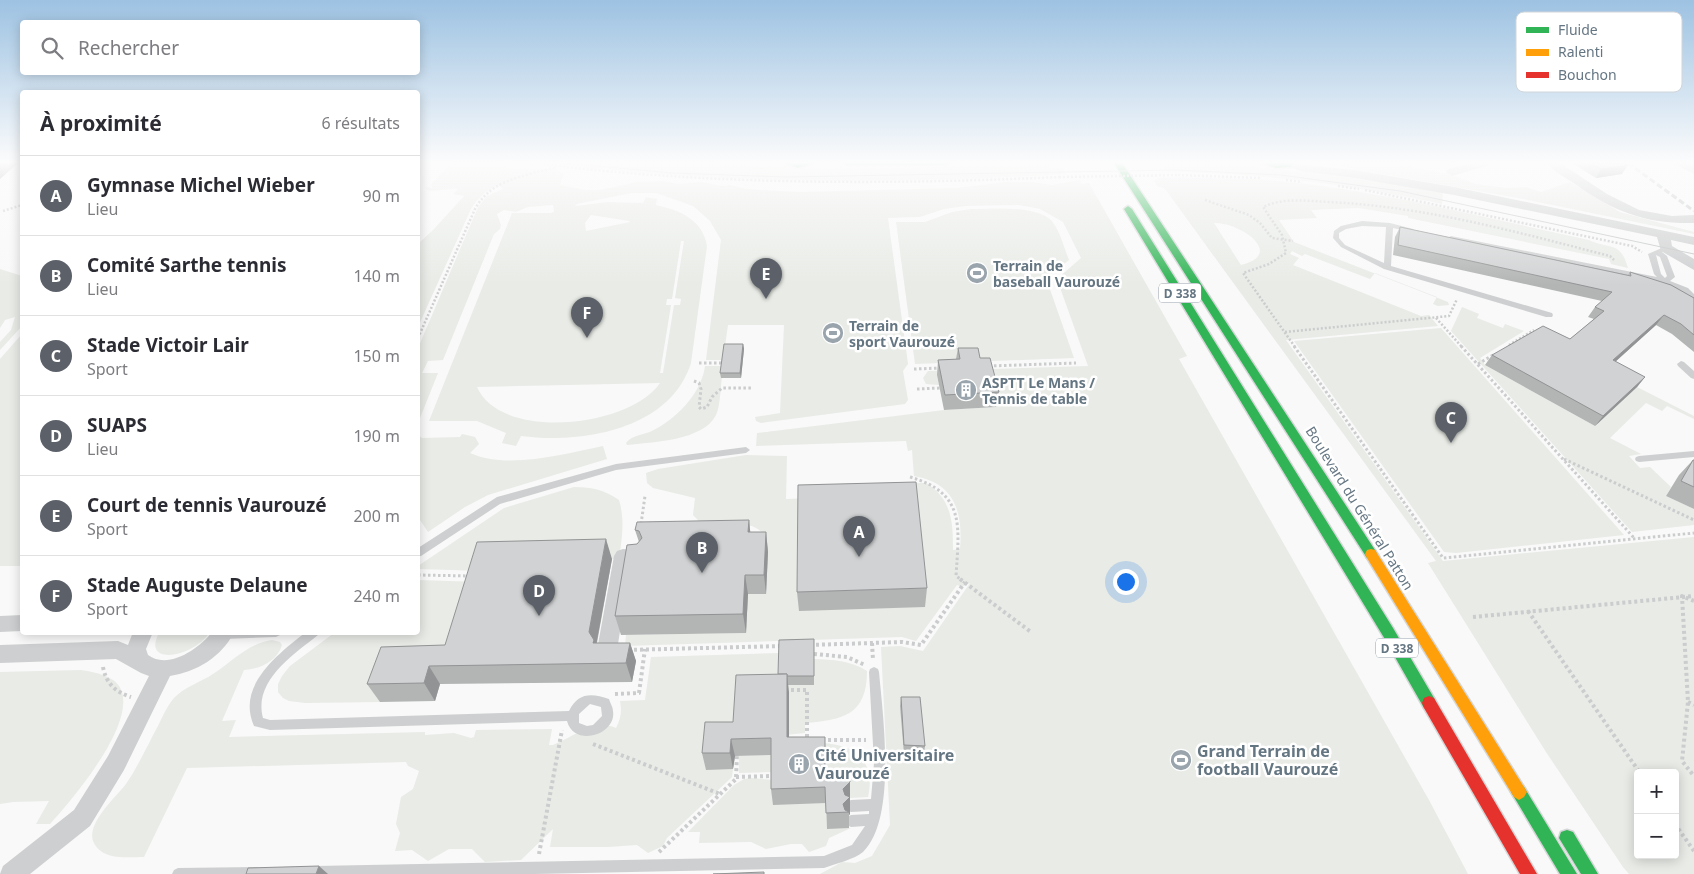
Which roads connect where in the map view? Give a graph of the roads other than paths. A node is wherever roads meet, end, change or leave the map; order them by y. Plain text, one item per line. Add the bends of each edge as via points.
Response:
1 (1125, 204) edge
2 (1146, 204) edge
3 (1148, 204) edge
4 (1503, 204) edge
5 (1614, 204) edge
6 (1149, 208) junction
7 (1688, 219) edge
8 (1390, 225) junction
9 (1418, 231) edge
10 (1447, 237) edge
11 (1694, 241) edge
12 (1662, 245) junction
13 (1694, 266) edge
14 (1387, 267) junction
15 (1665, 281) junction
16 (1694, 298) edge
17 (1549, 315) dead end
18 (1681, 364) dead end
19 (1694, 376) edge
20 (746, 450) dead end
21 (1694, 454) edge
22 (1639, 459) dead end
23 (420, 552) edge
24 (625, 562) edge
25 (20, 623) edge
26 (0, 624) edge
27 (142, 635) edge
28 (223, 635) edge
29 (310, 635) edge
30 (607, 650) edge
31 (0, 654) edge
32 (139, 660) junction
33 (163, 670) junction
34 (874, 672) road end
35 (568, 716) junction
36 (1477, 721) junction
37 (1505, 748) dead end
38 (876, 805) junction
39 (851, 806) edge
40 (873, 820) junction
41 (851, 821) edge
42 (1559, 826) dead end
43 (536, 871) edge
44 (266, 872) edge
45 (304, 872) edge
46 (11, 874) edge
47 (178, 874) edge
48 (1529, 874) edge
49 (1569, 874) edge
50 (1590, 874) edge

1 - 48 main road, D 338 via 1388,632
2 - 6 main road, Boulevard du Général Patton / D 338
3 - 6 main road, D 338
4 - 12 street
5 - 7 street via 1644,216 1669,221
6 - 36 main road, Boulevard du Général Patton / D 338
8 - 9 lane
8 - 14 lane
8 - 14 lane via 1352,226 1339,229 1335,234 1338,242 1352,252
10 - 15 lane
11 - 12 street
12 - 13 street
12 - 15 lane via 1671,277
12 - 15 lane via 1652,254 1658,274
14 - 17 lane
15 - 16 lane
18 - 19 lane
20 - 23 lane via 616,467 496,502
21 - 22 lane
24 - 30 street
25 - 26 street
27 - 32 street via 137,647
28 - 33 street via 213,648 196,660
29 - 35 lane via 278,660 266,677 255,704 254,715 258,722 270,725
31 - 32 street via 118,650
32 - 33 street via 150,668
33 - 46 street via 116,763 82,818
34 - 38 lane via 880,789
35 - 35 lane via 589,699 605,703 609,712 601,728 589,732 578,730
36 - 37 main road
36 - 49 main road, Boulevard du Général Patton / D 338
38 - 39 lane
38 - 40 lane
40 - 41 lane
40 - 43 lane via 859,848 824,862 645,865
42 - 50 main road
43 - 45 lane
44 - 47 lane

